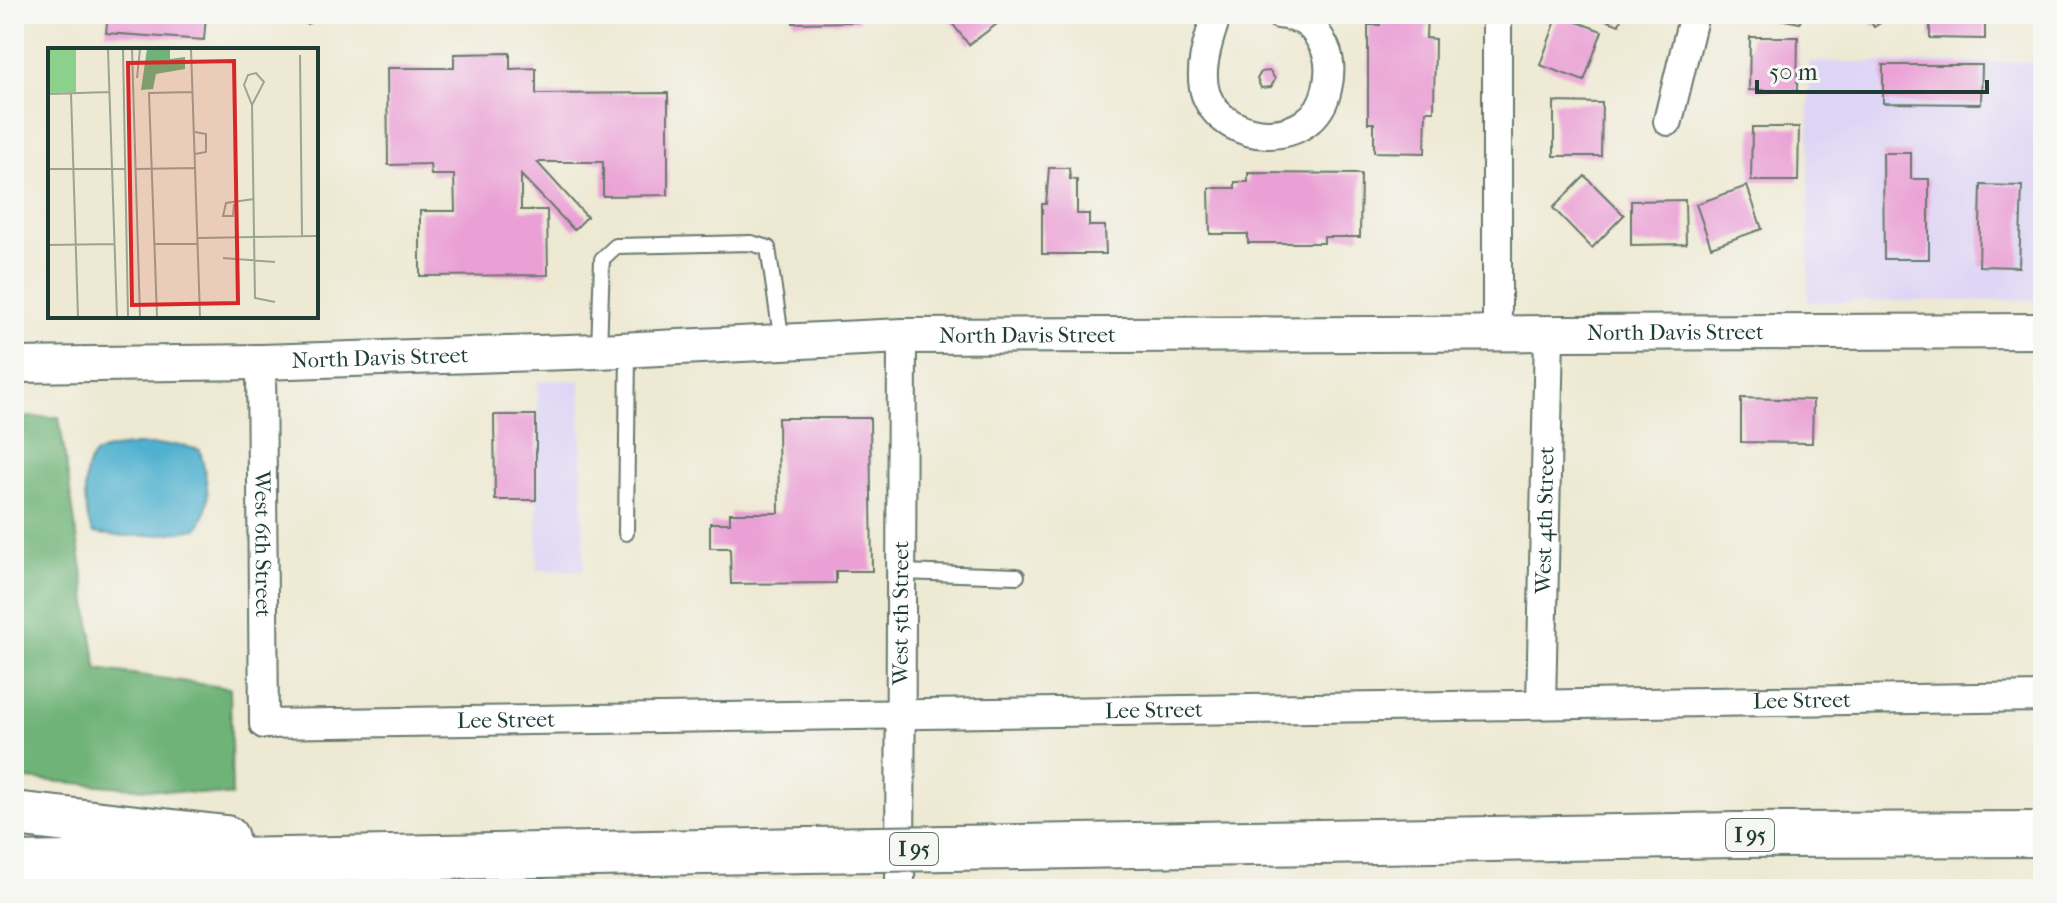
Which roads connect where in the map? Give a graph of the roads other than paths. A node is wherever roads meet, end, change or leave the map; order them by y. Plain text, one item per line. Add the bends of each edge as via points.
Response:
1 (1279, 14) edge
2 (1497, 14) edge
3 (1694, 14) edge
4 (1218, 17) edge
5 (1668, 121) dead end
6 (2043, 331) edge
7 (1497, 333) junction
8 (1549, 334) junction
9 (902, 336) junction
10 (782, 342) junction
11 (614, 350) junction
12 (261, 362) junction
13 (14, 365) edge
14 (626, 533) dead end
15 (902, 572) junction
16 (1017, 576) dead end
17 (2043, 697) edge
18 (1541, 704) junction
19 (900, 716) junction
20 (264, 724) joint
21 (14, 814) edge
22 (2043, 834) edge
23 (403, 858) junction
24 (14, 865) edge
25 (900, 889) edge

1 - 4 street via 1316,28 1328,55 1330,77 1315,115 1280,136 1239,127 1218,113 1205,94 1204,68
2 - 7 street
3 - 5 street
6 - 8 street, North Davis Street
7 - 8 street, North Davis Street
7 - 9 street, North Davis Street
8 - 18 street, West 4th Street
9 - 10 street, North Davis Street
9 - 15 street, West 5th Street
10 - 11 street, North Davis Street
10 - 11 lane via 768,248 751,243 616,246 602,259
11 - 12 street, North Davis Street
11 - 14 lane
12 - 13 street, North Davis Street
12 - 20 street, West 6th Street
15 - 16 lane
15 - 19 street, West 5th Street
17 - 18 street, Lee Street
18 - 19 street, Lee Street
19 - 20 street, Lee Street
19 - 25 street, West 5th Street
21 - 23 highway
22 - 23 highway, I 95, bridge
23 - 24 highway, I 95

